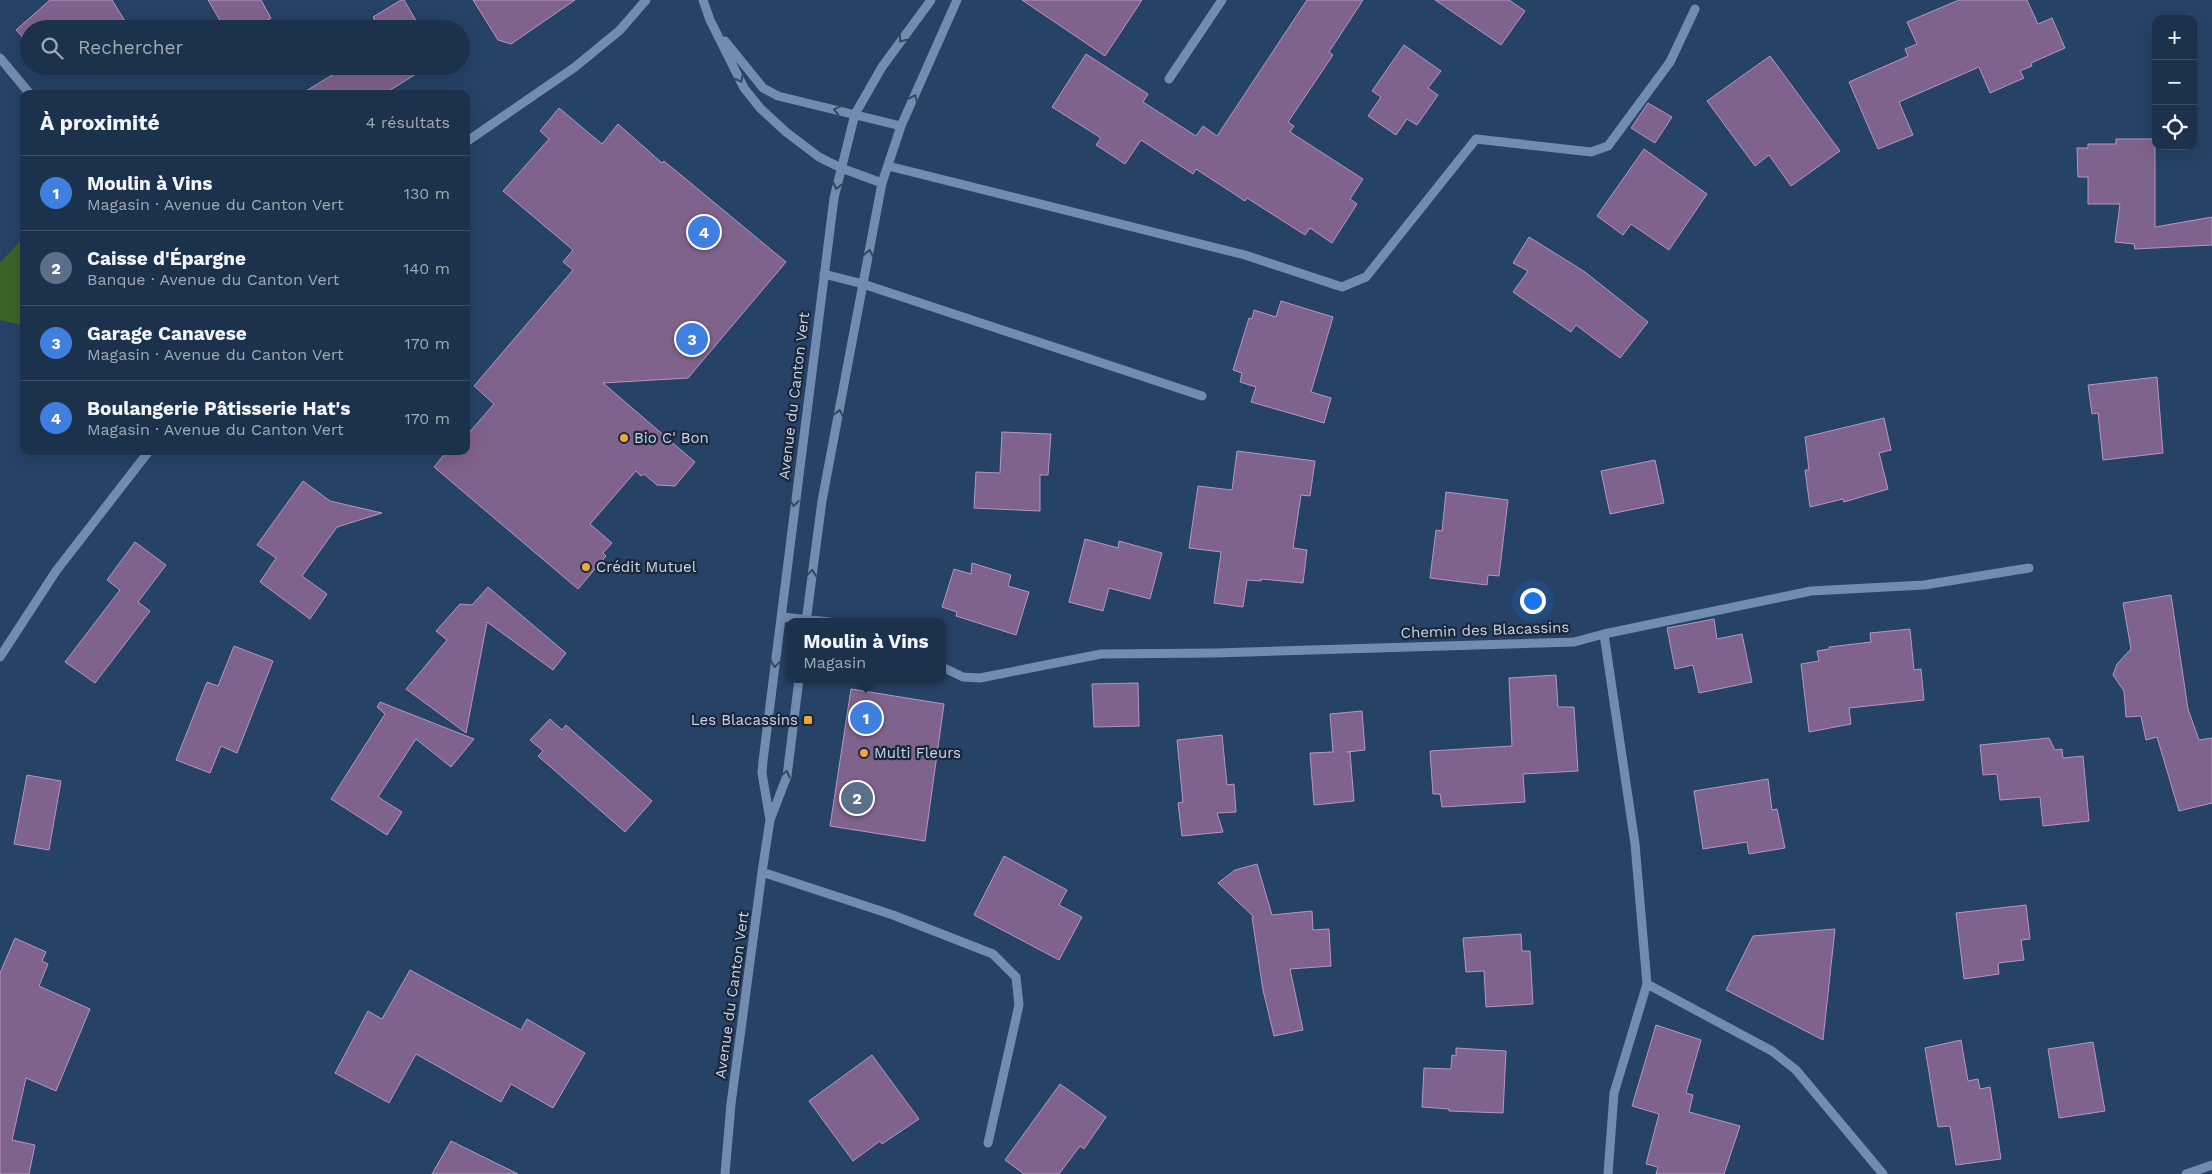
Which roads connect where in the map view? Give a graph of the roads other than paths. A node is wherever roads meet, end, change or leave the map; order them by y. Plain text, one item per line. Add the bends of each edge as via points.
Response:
1 (646, 0) edge
2 (702, 0) edge
3 (931, 0) edge
4 (957, 0) edge
5 (1222, 0) edge
6 (1695, 9) dead end
7 (710, 20) junction
8 (0, 58) edge
9 (1169, 79) dead end
10 (27, 90) edge
11 (855, 114) junction
12 (901, 126) junction
13 (470, 139) edge
14 (888, 166) junction
15 (841, 168) junction
16 (882, 183) junction
17 (824, 274) junction
18 (864, 284) junction
19 (1202, 396) dead end
20 (146, 455) edge
21 (2029, 568) dead end
22 (782, 617) junction
23 (788, 618) edge
24 (806, 618) edge
25 (1604, 634) junction
26 (0, 657) edge
27 (946, 668) edge
28 (799, 683) edge
29 (770, 820) junction
30 (762, 872) junction
31 (1647, 984) junction
32 (988, 1143) dead end
33 (2212, 1165) edge
34 (725, 1174) edge
35 (1608, 1174) edge
36 (1883, 1174) edge
37 (2186, 1174) edge

1 - 13 street via 620,30 575,67
2 - 7 street
3 -> 11 street, Avenue du Canton Vert via 882,66
12 -> 4 street
5 - 9 street
6 - 14 street via 1670,62 1608,146 1591,152 1476,139 1366,277 1342,287 1246,254
11 -> 7 street via 778,96 763,88
7 -> 15 street via 744,88 760,108 786,132
8 - 10 street
11 - 12 street
11 - 15 street, Avenue du Canton Vert
12 - 14 street
14 - 16 street
15 - 16 street
15 -> 17 street, Avenue du Canton Vert
18 -> 16 street
17 - 18 street
17 -> 22 street, Avenue du Canton Vert
18 - 19 street
24 -> 18 street via 822,501
20 - 26 street via 56,570
21 - 25 street, Chemin des Blacassins via 1924,585 1812,591
22 - 23 street
22 -> 29 street, Avenue du Canton Vert via 762,773
25 - 27 street, Chemin des Blacassins via 1574,642 1216,654 1101,654 980,678 963,677
25 - 31 street via 1635,844
29 -> 28 street, Avenue du Canton Vert via 787,776
29 - 30 street, Avenue du Canton Vert
30 - 32 street via 893,915 993,954 1016,977 1019,1005
30 - 34 street, Avenue du Canton Vert via 731,1104
31 - 35 street via 1614,1093
31 - 36 street via 1772,1051 1796,1070
33 - 37 street

